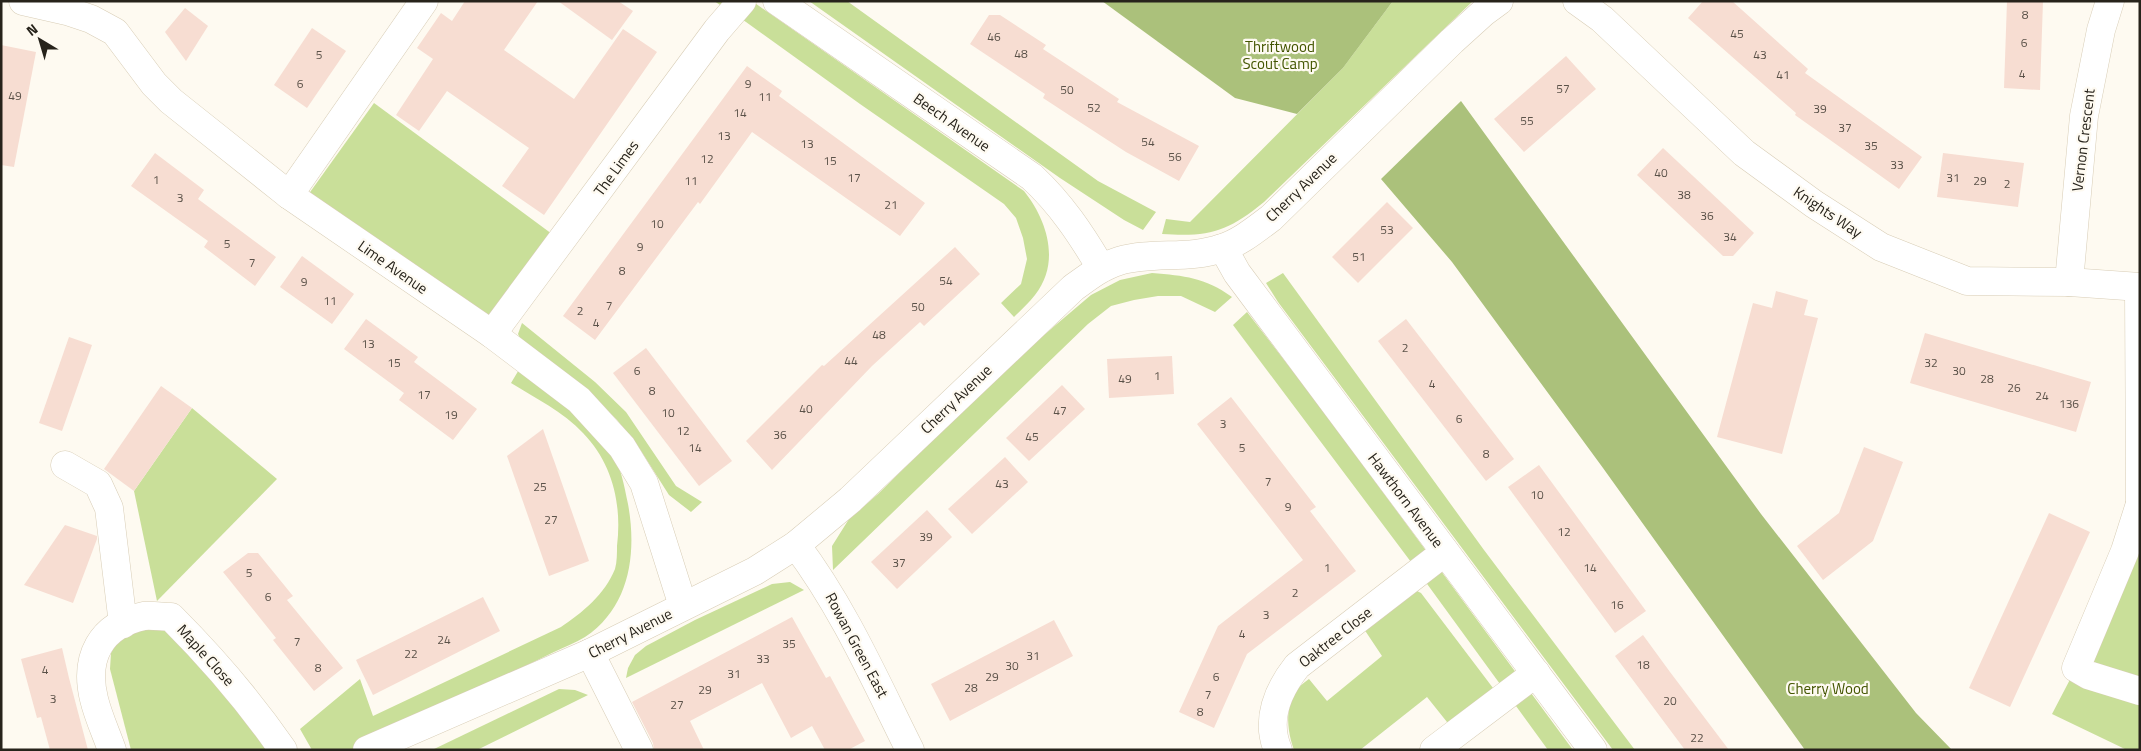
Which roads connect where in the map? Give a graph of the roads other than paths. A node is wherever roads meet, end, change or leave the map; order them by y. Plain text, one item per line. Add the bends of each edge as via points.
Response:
1 (24, 1) edge
2 (424, 1) edge
3 (742, 1) edge
4 (777, 1) edge
5 (1499, 1) edge
6 (1577, 1) edge
7 (2110, 1) edge
8 (1609, 10) edge
9 (289, 195) junction
10 (1222, 248) junction
11 (1101, 268) junction
12 (2069, 282) junction
13 (2140, 287) edge
14 (492, 334) junction
15 (65, 466) dead end
16 (2139, 508) edge
17 (796, 544) junction
18 (1445, 552) junction
19 (683, 606) junction
20 (123, 624) junction
21 (590, 653) junction
22 (1536, 673) junction
23 (2140, 691) edge
24 (112, 750) edge
25 (283, 750) edge
26 (367, 750) edge
27 (639, 750) edge
28 (910, 750) edge
29 (1278, 750) edge
30 (1434, 750) edge
31 (1593, 750) edge

1 - 9 street, Lime Avenue via 68,11 115,32 171,101
2 - 9 street
3 - 14 street, The Limes via 717,30
4 - 11 street, Beech Avenue via 1032,177 1069,216
5 - 10 street, Cherry Avenue via 1452,41 1271,218 1246,237
6 - 8 street, Knights Way
7 - 12 street, Vernon Crescent via 2084,116
8 - 12 street, Knights Way via 1744,153 1881,247 1967,281
9 - 14 street, Lime Avenue
10 - 11 street, Cherry Avenue via 1192,255 1121,260
10 - 18 street, Hawthorn Avenue via 1237,273
11 - 17 street, Cherry Avenue via 1047,311 850,500
12 - 13 street, Knights Way
13 - 16 street
14 - 19 street, Lime Avenue via 579,400 622,447 644,483
15 - 20 street via 98,484 109,508
16 - 23 street via 2125,551 2076,668
17 - 19 street, Cherry Avenue via 755,571
17 - 28 street, Rowan Green East via 842,614
18 - 22 street, Hawthorn Avenue
18 - 29 street, Oaktree Close via 1297,666 1284,683 1272,720
19 - 21 street, Cherry Avenue
20 - 24 street, Maple Close via 103,637 90,669 94,700
20 - 25 street, Maple Close via 145,616 171,617 207,653
21 - 26 street, Cherry Avenue
21 - 27 street
22 - 30 street
22 - 31 street, Hawthorn Avenue

